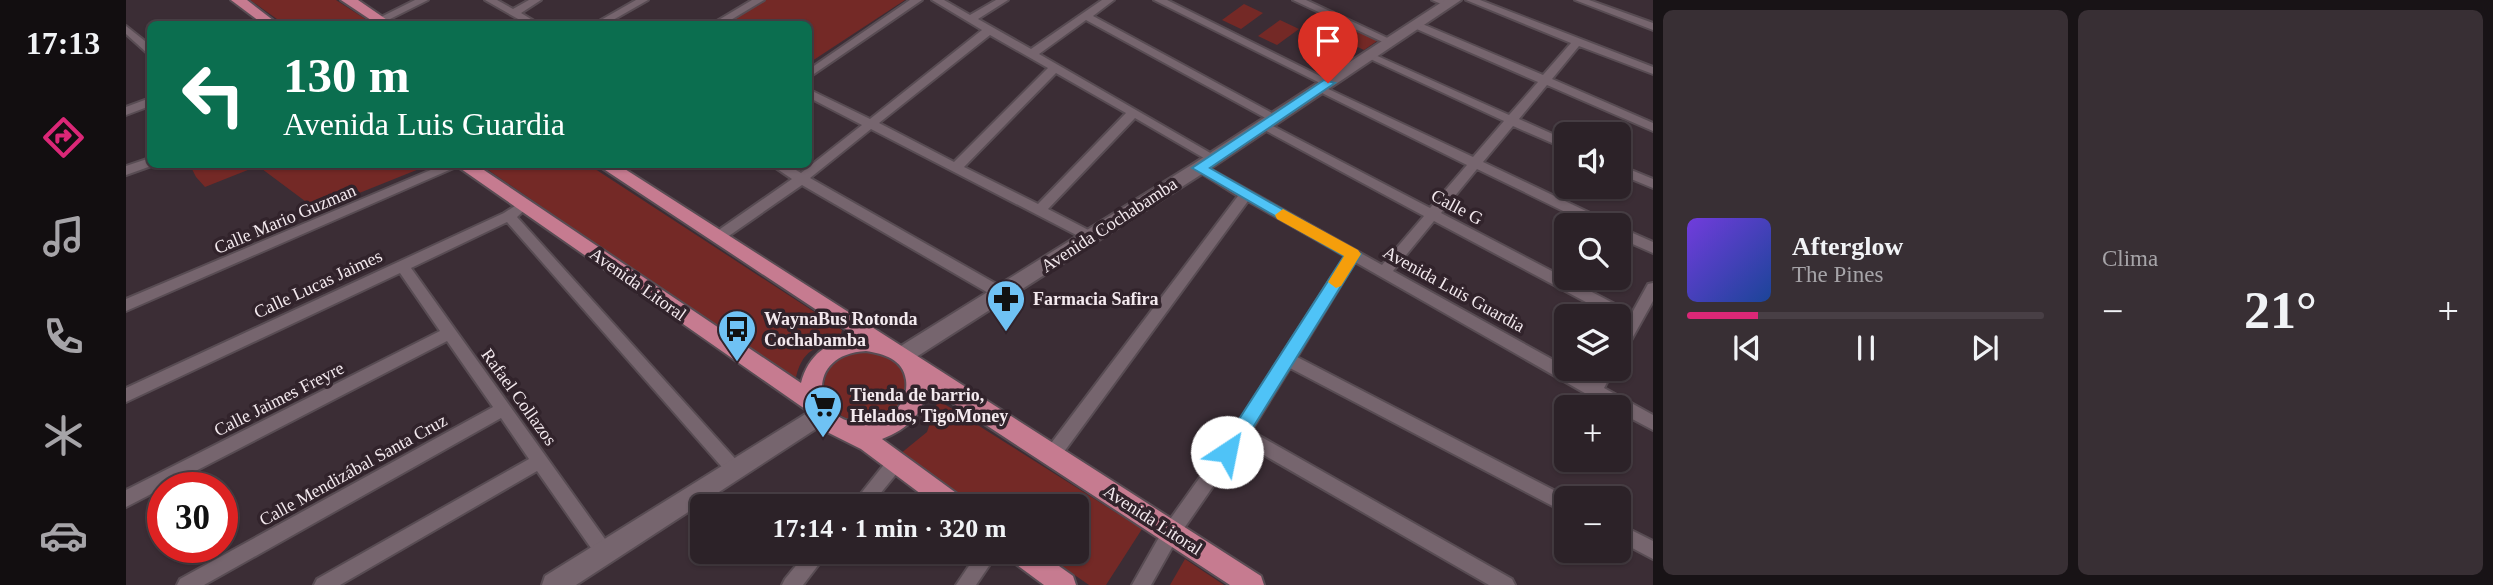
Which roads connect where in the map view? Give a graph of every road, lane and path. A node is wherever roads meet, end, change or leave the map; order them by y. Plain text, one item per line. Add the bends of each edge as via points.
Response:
1 (238, 0) edge
2 (348, 0) edge
3 (423, 0) edge
4 (490, 0) edge
5 (536, 0) edge
6 (643, 0) edge
7 (759, 0) edge
8 (917, 0) edge
9 (937, 0) edge
10 (1003, 0) edge
11 (1109, 0) edge
12 (1160, 0) edge
13 (1298, 0) edge
14 (1471, 0) edge
15 (1580, 0) edge
16 (1447, 1) edge
17 (513, 13) junction
18 (1086, 16) junction
19 (970, 19) junction
20 (267, 21) edge
21 (381, 21) edge
22 (385, 21) edge
23 (528, 21) edge
24 (604, 21) edge
25 (722, 21) edge
26 (1416, 25) junction
27 (1653, 27) edge
28 (126, 29) edge
29 (989, 30) junction
30 (1391, 42) junction
31 (1577, 42) junction
32 (147, 47) edge
33 (1031, 54) junction
34 (1369, 56) junction
35 (1055, 68) junction
36 (1653, 71) edge
37 (812, 72) edge
38 (1543, 81) junction
39 (1324, 86) junction
40 (812, 94) edge
41 (147, 103) edge
42 (126, 111) edge
43 (1133, 113) junction
44 (1511, 121) junction
45 (1269, 122) junction
46 (870, 124) junction
47 (1653, 127) edge
48 (1554, 140) edge
49 (147, 163) edge
50 (1206, 163) junction
51 (1475, 163) junction
52 (450, 168) edge
53 (464, 168) edge
54 (610, 168) edge
55 (782, 168) edge
56 (955, 168) junction
57 (126, 171) edge
58 (1631, 174) edge
59 (800, 179) junction
60 (1653, 184) edge
61 (1246, 194) junction
62 (516, 210) junction
63 (1039, 211) junction
64 (1579, 213) edge
65 (1433, 214) junction
66 (718, 237) junction
67 (1091, 237) junction
68 (1631, 238) edge
69 (1653, 248) edge
70 (1353, 254) junction
71 (402, 266) junction
72 (1384, 272) junction
73 (1653, 288) edge
74 (1003, 294) junction
75 (126, 305) edge
76 (1635, 321) junction
77 (1631, 328) edge
78 (449, 332) junction
79 (901, 356) junction
80 (1287, 359) junction
81 (1600, 381) edge
82 (1595, 391) junction
83 (126, 395) edge
84 (503, 409) junction
85 (816, 409) junction
86 (1653, 423) edge
87 (854, 433) junction
88 (1241, 433) junction
89 (1052, 455) junction
90 (541, 460) junction
91 (896, 462) junction
92 (734, 469) junction
93 (869, 494) edge
94 (939, 494) edge
95 (126, 499) edge
96 (1554, 499) edge
97 (1172, 531) junction
98 (1631, 538) edge
99 (1653, 550) edge
100 (604, 552) junction
101 (809, 564) edge
102 (980, 564) edge
103 (1035, 564) edge
104 (186, 585) edge
105 (323, 585) edge
106 (554, 585) edge
107 (791, 585) edge
108 (965, 585) edge
109 (1064, 585) edge
110 (1141, 585) edge
111 (1252, 585) edge
112 (1506, 585) edge

1 - 20 main road
2 - 21 main road
3 - 22 street
4 - 17 street
5 - 17 street
6 - 24 street
7 - 25 street
8 - 37 street
9 - 19 street, Avenida Luis Guardia
10 - 19 street
11 - 18 street
12 - 39 street
13 - 30 street
14 - 31 street
15 - 27 street
16 - 26 main road, Avenida Cochabamba
17 - 23 street
18 - 33 street
18 - 45 street, Calle G
19 - 29 street, Avenida Luis Guardia
26 - 30 main road, Avenida Cochabamba
26 - 38 street
28 - 32 street
29 - 33 street, Avenida Luis Guardia
29 - 46 street
30 - 34 main road, Avenida Cochabamba
31 - 36 street
31 - 38 street
33 - 35 street, Avenida Luis Guardia
34 - 39 main road, Avenida Cochabamba
34 - 44 street
35 - 43 street, Avenida Luis Guardia
35 - 56 street
38 - 44 street
38 - 47 street
39 - 45 main road, Avenida Cochabamba
39 - 51 street
40 - 46 street
41 - 42 street
43 - 50 street, Avenida Luis Guardia
43 - 63 street
44 - 48 street
44 - 51 street
45 - 50 main road, Avenida Cochabamba
45 - 65 street, Calle G
46 - 56 street
46 - 59 street
49 - 57 street
50 - 61 street, Avenida Luis Guardia
50 - 67 main road, Avenida Cochabamba
51 - 64 street
51 - 65 street
52 - 75 street, Calle Mario Guzman
53 - 62 main road, Avenida Litoral
54 - 66 main road, Avenida Litoral
55 - 59 street
56 - 63 street
58 - 60 street
59 - 66 street
59 - 74 street
61 - 70 street, Avenida Luis Guardia
61 - 89 street
62 - 71 street, Calle Lucas Jaimes
62 - 85 main road, Avenida Litoral
62 - 92 street
63 - 67 street
65 - 72 street
65 - 76 street, Calle G
66 - 79 main road, Avenida Litoral
67 - 74 main road, Avenida Cochabamba
68 - 69 street
70 - 72 street, Avenida Luis Guardia
70 - 80 street
71 - 78 street, Rafael Collazos
71 - 83 street, Calle Lucas Jaimes
72 - 82 street, Avenida Luis Guardia
73 - 76 street
74 - 79 main road, Avenida Cochabamba
76 - 77 street
78 - 84 street, Rafael Collazos
78 - 95 street, Calle Jaimes Freyre
79 - 85 main road via 858,343 833,352 811,380
79 - 87 main road via 918,379 913,408 889,429
79 - 89 main road, Avenida Litoral
80 - 88 street
80 - 96 street
81 - 82 street
82 - 86 street, Avenida Luis Guardia
84 - 90 street, Rafael Collazos
84 - 104 street, Calle Mendizábal Santa Cruz
85 - 87 main road via 841,429
85 - 92 main road
87 - 91 main road
88 - 97 street
88 - 112 street
89 - 97 main road, Avenida Litoral
90 - 100 street, Rafael Collazos
90 - 105 street
91 - 93 street
91 - 94 main road
92 - 100 main road
97 - 110 street
97 - 111 main road, Avenida Litoral
98 - 99 street
100 - 106 main road
101 - 107 street
102 - 108 street
103 - 109 main road

